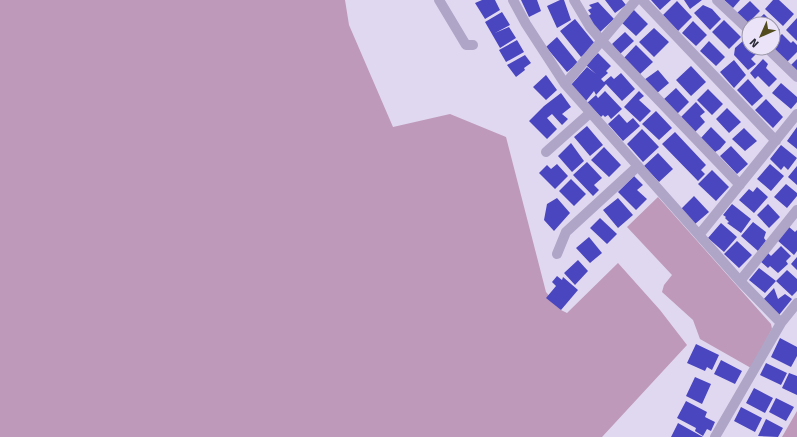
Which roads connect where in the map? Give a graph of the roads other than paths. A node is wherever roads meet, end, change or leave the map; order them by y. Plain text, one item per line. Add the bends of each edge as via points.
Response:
1 (439, 0) edge
2 (513, 0) edge
3 (574, 0) edge
4 (636, 0) edge
5 (642, 0) edge
6 (717, 0) edge
7 (741, 22) edge
8 (602, 41) junction
9 (473, 45) dead end
10 (775, 56) edge
11 (797, 77) edge
12 (565, 84) junction
13 (590, 112) junction
14 (797, 114) edge
15 (776, 141) junction
16 (546, 152) dead end
17 (638, 166) junction
18 (740, 185) junction
19 (797, 210) edge
20 (699, 235) junction
21 (557, 254) dead end
22 (740, 281) junction
23 (797, 303) edge
24 (781, 323) junction
25 (716, 437) edge

1 - 9 street via 466,45
2 - 12 street
3 - 8 street via 590,27
4 - 8 street
5 - 15 street
6 - 7 street
8 - 12 street
8 - 18 street
10 - 11 street
12 - 13 street
13 - 16 street
13 - 17 street
14 - 15 street
15 - 18 street
17 - 20 street
17 - 21 street via 566,232
18 - 20 street
19 - 22 street
20 - 22 street
22 - 24 street
23 - 24 street
24 - 25 street

